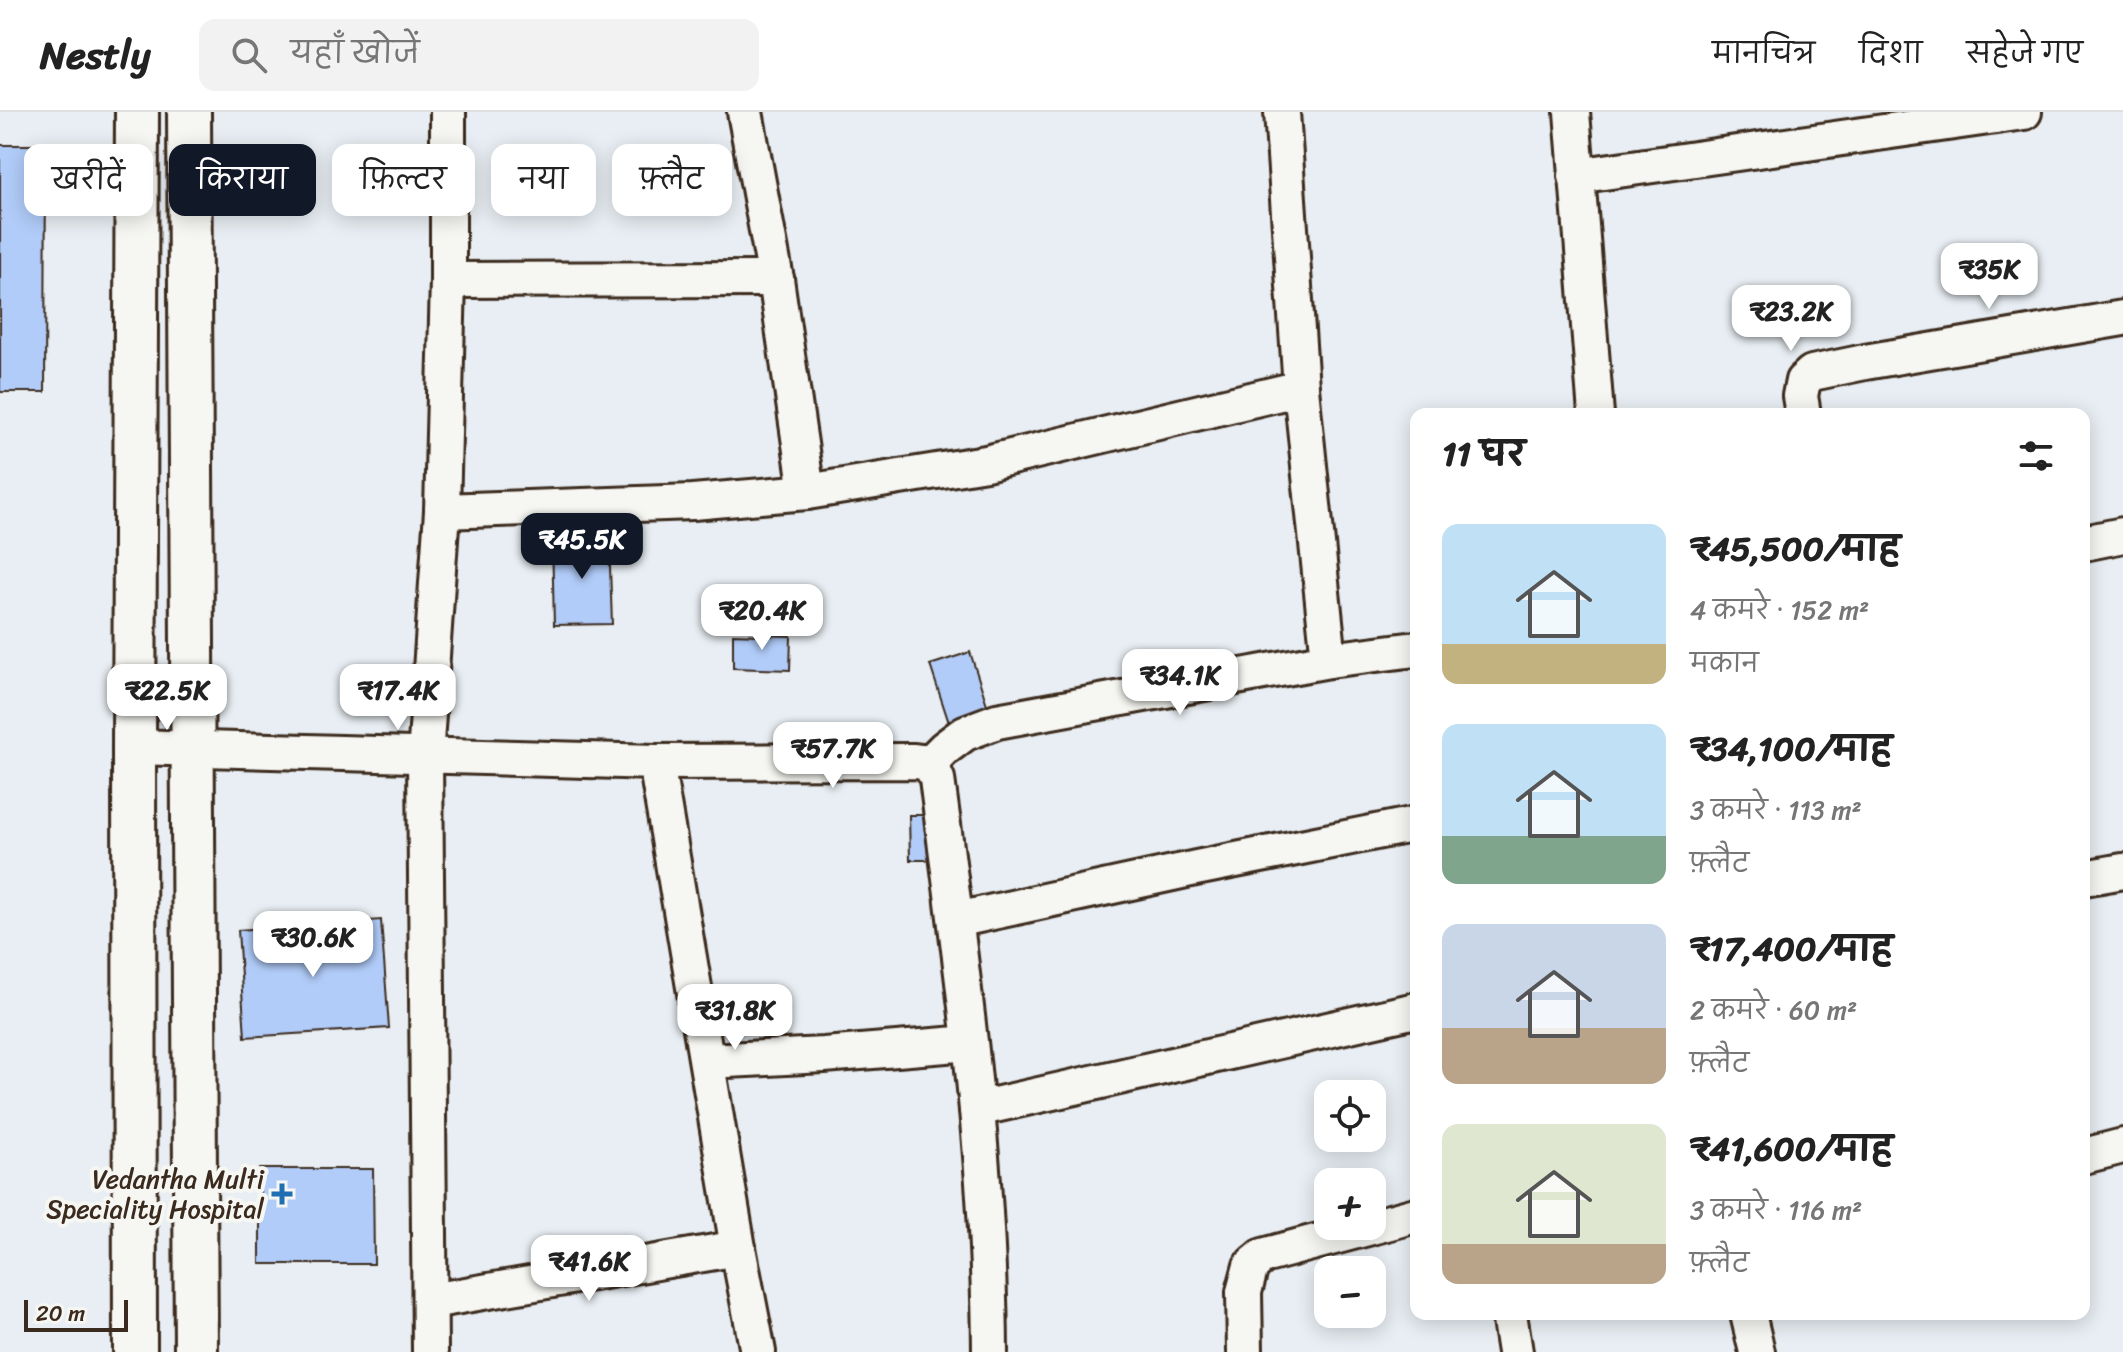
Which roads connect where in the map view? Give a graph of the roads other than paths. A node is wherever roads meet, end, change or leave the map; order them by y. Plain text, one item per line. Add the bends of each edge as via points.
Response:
1 (137, 112) edge
2 (189, 112) edge
3 (448, 112) edge
4 (745, 112) edge
5 (1282, 112) edge
6 (1572, 112) edge
7 (2024, 112) edge
8 (1576, 176) junction
9 (776, 279) junction
10 (448, 280) junction
11 (2123, 318) edge
12 (1301, 388) junction
13 (1595, 408) edge
14 (1802, 408) edge
15 (807, 492) junction
16 (442, 511) junction
17 (2123, 535) edge
18 (2090, 542) edge
19 (1410, 650) edge
20 (1329, 660) junction
21 (134, 747) junction
22 (193, 749) junction
23 (425, 757) junction
24 (656, 762) junction
25 (930, 763) junction
26 (1410, 825) edge
27 (2123, 871) edge
28 (2090, 877) edge
29 (956, 920) junction
30 (1410, 1011) edge
31 (970, 1043) junction
32 (707, 1061) junction
33 (977, 1109) junction
34 (2123, 1146) edge
35 (2090, 1154) edge
36 (1410, 1217) edge
37 (738, 1248) junction
38 (431, 1301) junction
39 (1510, 1320) edge
40 (1749, 1320) edge
41 (135, 1352) edge
42 (196, 1352) edge
43 (430, 1352) edge
44 (758, 1352) edge
45 (990, 1352) edge
46 (1245, 1352) edge
47 (1515, 1352) edge
48 (1757, 1352) edge

1 - 21 street
2 - 22 street
3 - 10 street
4 - 9 street
5 - 12 street
6 - 8 street
7 - 8 street
8 - 13 street
9 - 10 street
9 - 15 street
10 - 16 street
11 - 14 street via 1812,373 1803,381
12 - 15 street via 986,463
12 - 20 street
15 - 16 street via 693,502
16 - 23 street
17 - 18 street
19 - 20 street
20 - 25 street via 997,721 965,733
21 - 22 street
21 - 41 street
22 - 23 street
22 - 42 street
23 - 24 street
23 - 38 street
24 - 25 street
24 - 32 street
25 - 29 street via 937,779
26 - 29 street
27 - 28 street
29 - 31 street
30 - 33 street
31 - 32 street
31 - 33 street
32 - 37 street
33 - 45 street
34 - 35 street
36 - 46 street via 1263,1256 1251,1266 1244,1292
37 - 38 street
37 - 44 street
38 - 43 street
39 - 47 street
40 - 48 street

